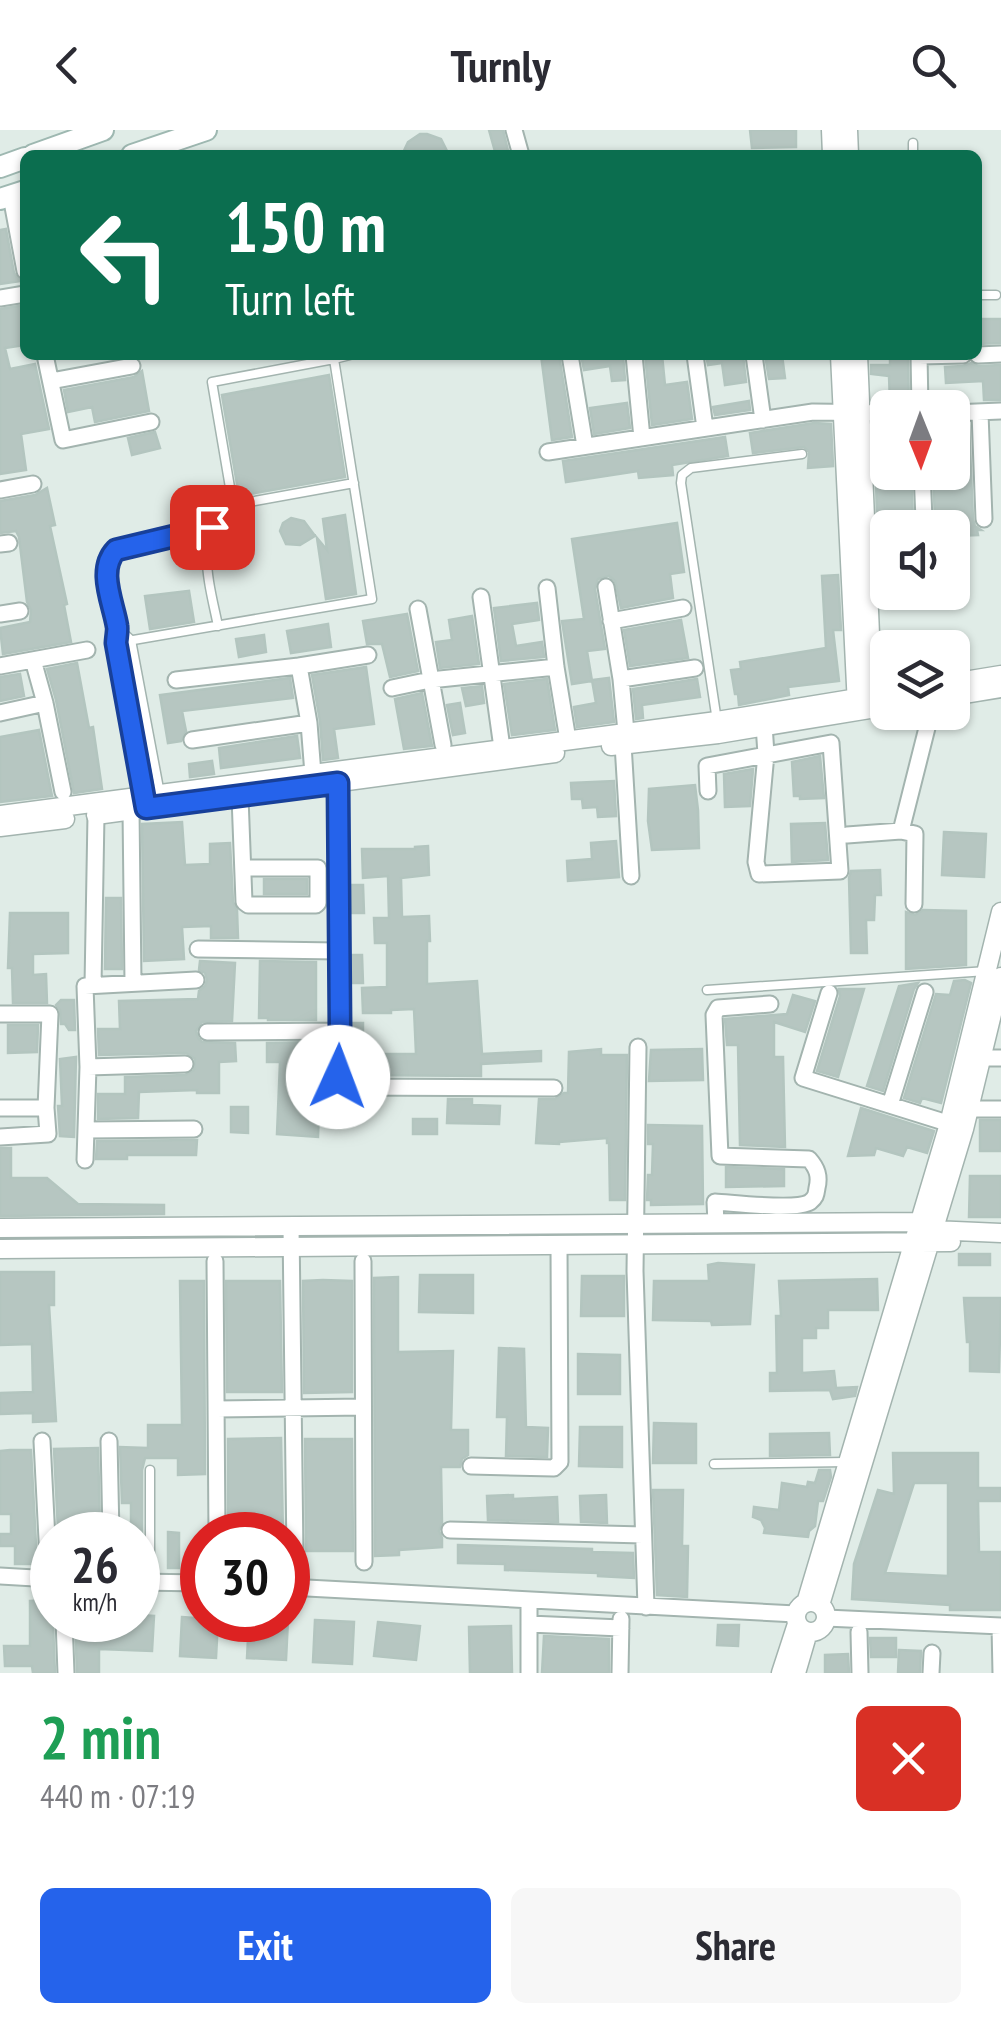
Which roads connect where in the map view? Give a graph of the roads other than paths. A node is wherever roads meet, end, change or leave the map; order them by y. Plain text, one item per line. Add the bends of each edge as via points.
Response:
1 (76, 130) edge
2 (103, 130) edge
3 (206, 130) edge
4 (55, 134) edge
5 (913, 143) dead end
6 (47, 150) edge
7 (147, 150) edge
8 (913, 150) edge
9 (0, 157) edge
10 (12, 196) edge
11 (20, 242) edge
12 (982, 295) edge
13 (996, 296) dead end
14 (46, 360) edge
15 (329, 360) edge
16 (334, 360) edge
17 (571, 360) edge
18 (634, 360) edge
19 (696, 360) edge
20 (755, 360) edge
21 (841, 360) edge
22 (857, 360) edge
23 (920, 360) edge
24 (132, 366) dead end
25 (50, 381) junction
26 (920, 390) edge
27 (852, 412) junction
28 (870, 412) edge
29 (1001, 412) edge
30 (970, 413) edge
31 (980, 413) junction
32 (763, 420) junction
33 (151, 422) dead end
34 (705, 428) junction
35 (642, 438) junction
36 (585, 446) junction
37 (548, 452) dead end
38 (802, 454) dead end
39 (354, 483) junction
40 (34, 484) dead end
41 (0, 490) edge
42 (234, 505) junction
43 (984, 518) dead end
44 (212, 527) junction
45 (606, 587) dead end
46 (547, 588) dead end
47 (481, 597) dead end
48 (683, 608) dead end
49 (418, 609) dead end
50 (20, 611) dead end
51 (0, 614) edge
52 (611, 621) junction
53 (218, 626) junction
54 (118, 627) junction
55 (131, 640) junction
56 (116, 643) junction
57 (87, 650) dead end
58 (368, 655) dead end
59 (34, 660) junction
60 (0, 666) edge
61 (299, 666) junction
62 (556, 666) junction
63 (695, 668) dead end
64 (870, 673) edge
65 (491, 674) junction
66 (1001, 676) edge
67 (620, 679) junction
68 (176, 680) dead end
69 (430, 680) junction
70 (970, 680) edge
71 (392, 688) dead end
72 (1001, 688) edge
73 (970, 693) edge
74 (870, 702) edge
75 (870, 702) edge
76 (46, 704) junction
77 (0, 713) edge
78 (718, 721) junction
79 (309, 723) junction
80 (764, 725) junction
81 (926, 730) edge
82 (624, 738) junction
83 (192, 740) dead end
84 (568, 740) junction
85 (443, 746) dead end
86 (502, 748) junction
87 (766, 754) junction
88 (313, 774) junction
89 (338, 783) junction
90 (708, 791) dead end
91 (62, 792) dead end
92 (240, 797) junction
93 (149, 803) junction
94 (0, 815) edge
95 (96, 815) junction
96 (0, 827) edge
97 (901, 832) junction
98 (847, 835) dead end
99 (243, 868) junction
100 (631, 876) dead end
101 (914, 904) dead end
102 (1001, 912) edge
103 (198, 949) dead end
104 (338, 952) junction
105 (996, 973) edge
106 (196, 980) dead end
107 (132, 983) junction
108 (93, 985) junction
109 (708, 990) dead end
110 (925, 992) dead end
111 (829, 993) dead end
112 (770, 1004) dead end
113 (0, 1014) edge
114 (340, 1031) junction
115 (207, 1032) dead end
116 (638, 1048) dead end
117 (983, 1056) edge
118 (185, 1064) dead end
119 (88, 1067) junction
120 (554, 1088) dead end
121 (890, 1104) junction
122 (962, 1106) junction
123 (0, 1108) edge
124 (46, 1108) junction
125 (1001, 1109) edge
126 (956, 1126) junction
127 (194, 1129) dead end
128 (87, 1130) junction
129 (0, 1137) edge
130 (85, 1160) dead end
131 (635, 1224) junction
132 (716, 1224) junction
133 (291, 1226) junction
134 (0, 1228) edge
135 (1001, 1233) edge
136 (923, 1234) junction
137 (559, 1244) junction
138 (635, 1244) junction
139 (1001, 1245) edge
140 (291, 1247) junction
141 (0, 1250) edge
142 (215, 1261) dead end
143 (363, 1261) dead end
144 (363, 1407) junction
145 (216, 1408) junction
146 (293, 1408) junction
147 (42, 1441) dead end
148 (109, 1441) dead end
149 (847, 1462) junction
150 (714, 1464) dead end
151 (471, 1466) dead end
152 (150, 1470) dead end
153 (47, 1512) edge
154 (111, 1512) edge
155 (148, 1512) edge
156 (216, 1512) edge
157 (294, 1512) edge
158 (450, 1530) dead end
159 (643, 1535) junction
160 (364, 1562) dead end
161 (0, 1576) edge
162 (30, 1578) edge
163 (310, 1588) edge
164 (530, 1600) junction
165 (622, 1604) junction
166 (646, 1606) junction
167 (809, 1616) junction
168 (529, 1624) junction
169 (1001, 1626) edge
170 (621, 1628) junction
171 (860, 1632) dead end
172 (65, 1642) edge
173 (932, 1653) dead end
174 (66, 1673) edge
175 (529, 1673) edge
176 (620, 1673) edge
177 (781, 1673) edge
178 (796, 1673) edge
179 (860, 1673) edge
180 (931, 1673) edge
181 (1001, 1673) edge

1 - 4 street
2 - 6 main road
3 - 7 main road
4 - 9 street
5 - 8 lane
10 - 11 street
12 - 13 lane
14 - 25 street
15 - 42 lane via 212,382
16 - 39 lane
17 - 36 street
18 - 35 street
19 - 34 street
20 - 32 street
21 - 27 street
22 - 27 street
23 - 26 street
24 - 25 street
25 - 33 street via 64,440
27 - 28 street
27 - 32 street
27 - 64 street
29 - 31 street
30 - 31 street
31 - 43 street
32 - 34 street
34 - 35 street
35 - 36 street
36 - 37 street
38 - 78 lane via 690,468 682,475
39 - 42 lane
39 - 53 lane via 372,599
40 - 41 street
42 - 44 lane
44 - 53 lane via 207,555
44 - 54 lane via 112,554 107,574
45 - 52 street
46 - 62 street
47 - 65 street
48 - 52 street
49 - 69 street
50 - 51 street
52 - 67 street
53 - 55 lane
54 - 55 lane
54 - 56 lane
55 - 56 lane
55 - 93 lane
56 - 93 lane
57 - 59 street
58 - 61 street
59 - 60 street
59 - 76 street
61 - 68 street
61 - 79 street
62 - 65 street
62 - 84 street
63 - 67 street
65 - 69 street
65 - 86 street
66 - 70 street
67 - 82 street
69 - 71 street
69 - 85 street
72 - 73 street
74 - 78 street
75 - 80 street
76 - 77 street
76 - 91 street
78 - 82 street
79 - 83 street
79 - 88 street
80 - 82 street
80 - 87 street
81 - 97 street
82 - 84 street
82 - 89 street
82 - 100 street
84 - 86 street
86 - 88 street
87 - 87 street via 831,744 840,871 759,874
87 - 90 street via 707,766
88 - 93 street
89 - 92 street
89 - 104 street
92 - 93 street
92 - 99 street
93 - 94 street
93 - 95 street
93 - 107 street
95 - 96 street
95 - 108 street
97 - 98 street
97 - 101 street via 915,834
99 - 99 street via 246,904 318,903 318,868
102 - 105 street
103 - 104 street
104 - 114 street
105 - 109 lane
105 - 117 street
106 - 107 street
107 - 108 street
108 - 119 street via 85,986
110 - 121 street
111 - 121 street via 803,1078
112 - 132 street via 718,1008 714,1015 720,1156 809,1159 816,1166 816,1195 795,1206 715,1202
113 - 124 street via 50,1014
114 - 115 street
114 - 120 street via 338,1077 345,1087
116 - 131 street
117 - 122 street
118 - 119 street
119 - 128 street
121 - 126 street
122 - 125 street
122 - 126 street
123 - 124 street
124 - 129 street via 48,1134
126 - 136 street
127 - 128 street
128 - 130 street
131 - 132 street
131 - 133 street
131 - 138 street
132 - 136 street
133 - 134 street
133 - 140 street
135 - 136 street
136 - 138 street
136 - 139 street
136 - 149 street
136 - 167 street
137 - 138 street
137 - 140 street
137 - 151 street via 560,1462 554,1468
138 - 159 street
140 - 141 street
140 - 146 street
142 - 145 street
143 - 144 street
144 - 146 street
144 - 160 street
145 - 146 street
145 - 156 street
146 - 157 street
147 - 153 street
148 - 154 street
149 - 150 lane
149 - 167 street
152 - 155 lane
158 - 159 street
159 - 166 street
161 - 162 street
163 - 164 street
164 - 165 street
164 - 168 street
165 - 166 street
165 - 170 street
166 - 167 street
167 - 169 street
167 - 177 street
167 - 178 street
168 - 170 street
168 - 175 street
169 - 181 street
170 - 176 street
171 - 179 street
172 - 174 street
173 - 180 street

